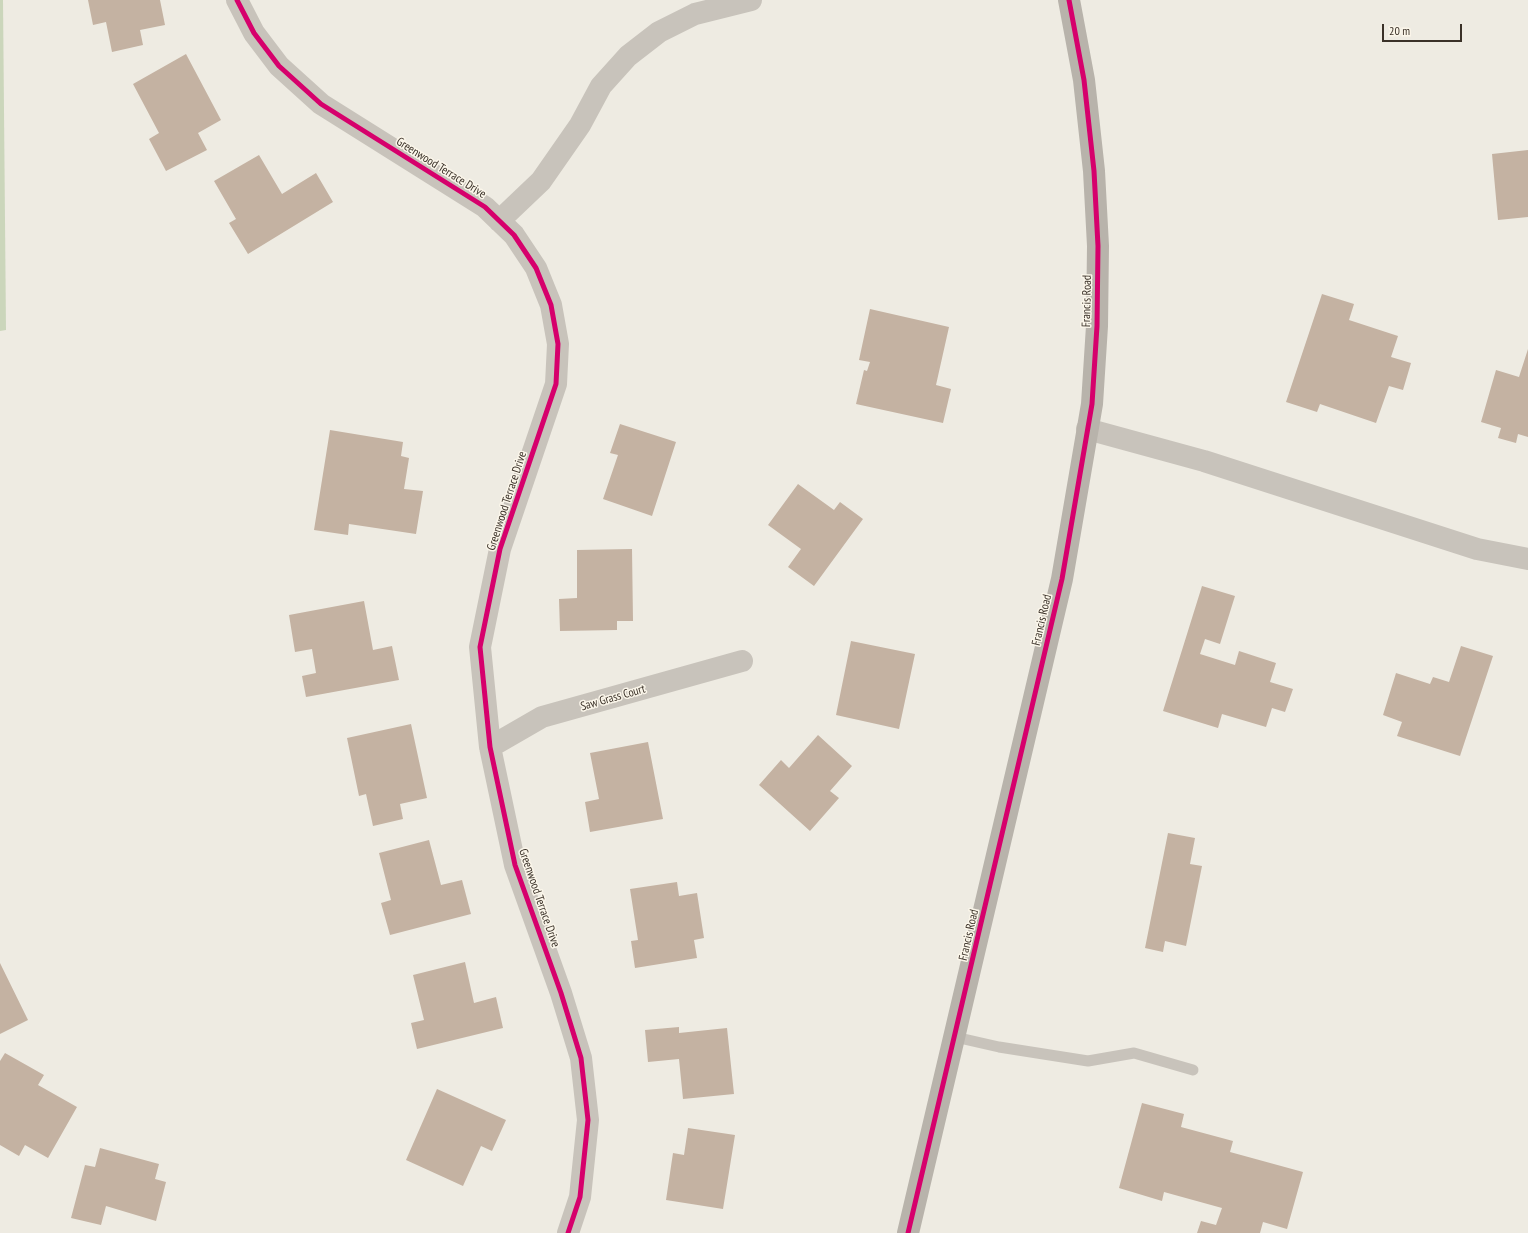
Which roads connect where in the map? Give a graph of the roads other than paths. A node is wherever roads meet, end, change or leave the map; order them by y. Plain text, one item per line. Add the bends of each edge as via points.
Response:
1 (237, 0) edge
2 (751, 0) edge
3 (1069, 0) edge
4 (499, 221) junction
5 (1087, 429) junction
6 (1528, 559) edge
7 (742, 661) dead end
8 (490, 747) junction
9 (955, 1037) junction
10 (1193, 1070) dead end
11 (568, 1233) edge
12 (908, 1233) edge

1 - 4 street, Greenwood Terrace Drive via 254,33 278,66 321,104 485,207
2 - 4 street via 695,14 659,32 628,56 601,86 580,125 541,181
3 - 5 street, Francis Road via 1084,80 1093,152 1098,246 1097,326 1092,404
4 - 8 street, Greenwood Terrace Drive via 514,235 536,268 551,305 558,344 556,384 500,549 480,647
5 - 6 street via 1204,461 1477,549
5 - 9 street, Francis Road via 1062,579
7 - 8 street, Saw Grass Court via 542,717
8 - 11 street, Greenwood Terrace Drive via 515,865 561,993 581,1058 588,1120 580,1197
9 - 10 lane via 1088,1062 1134,1053
9 - 12 street, Francis Road

